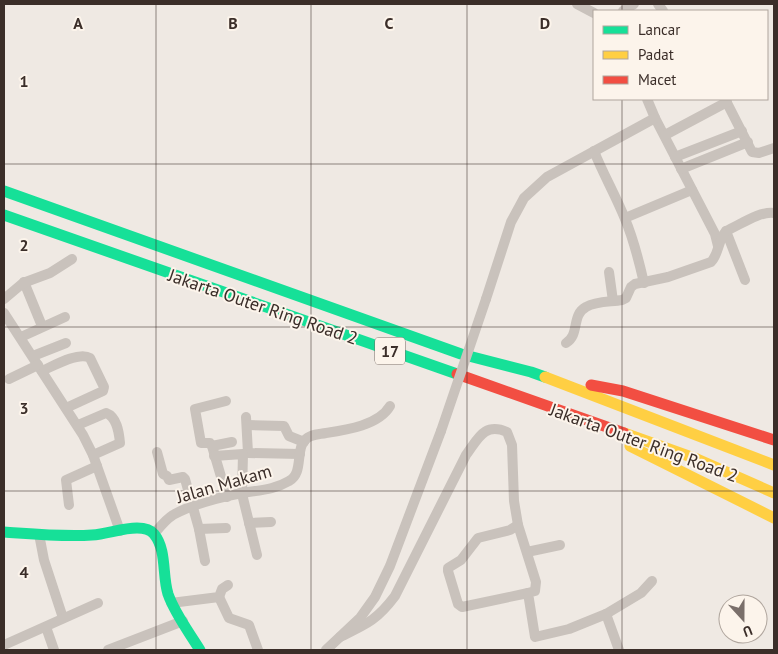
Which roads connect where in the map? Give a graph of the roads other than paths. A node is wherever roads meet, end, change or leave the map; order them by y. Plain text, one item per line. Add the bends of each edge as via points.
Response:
1 (577, 4) edge
2 (593, 12) edge
3 (647, 100) edge
4 (726, 100) edge
5 (655, 118) junction
6 (742, 131) junction
7 (665, 134) junction
8 (748, 142) junction
9 (774, 148) edge
10 (594, 151) junction
11 (675, 157) junction
12 (681, 169) junction
13 (692, 190) junction
14 (4, 191) edge
15 (774, 210) edge
16 (4, 215) edge
17 (625, 218) junction
18 (726, 231) junction
19 (718, 246) junction
20 (72, 259) dead end
21 (608, 272) dead end
22 (745, 280) dead end
23 (24, 282) junction
24 (644, 283) junction
25 (4, 299) edge
26 (613, 301) junction
27 (4, 313) edge
28 (65, 317) dead end
29 (42, 326) junction
30 (21, 337) junction
31 (66, 343) dead end
32 (566, 343) dead end
33 (37, 364) junction
34 (531, 372) junction
35 (9, 379) dead end
36 (226, 401) dead end
37 (390, 406) dead end
38 (66, 408) junction
39 (554, 409) junction
40 (78, 425) junction
41 (774, 440) edge
42 (232, 442) dead end
43 (304, 442) junction
44 (214, 451) junction
45 (157, 452) dead end
46 (300, 454) junction
47 (93, 455) junction
48 (774, 465) edge
49 (97, 466) junction
50 (774, 493) edge
51 (242, 494) junction
52 (227, 498) junction
53 (69, 505) dead end
54 (194, 507) junction
55 (774, 518) edge
56 (271, 522) dead end
57 (249, 523) junction
58 (518, 525) junction
59 (226, 528) dead end
60 (199, 529) junction
61 (120, 531) junction
62 (4, 532) edge
63 (39, 534) junction
64 (154, 534) junction
65 (560, 544) dead end
66 (527, 552) junction
67 (257, 554) dead end
68 (205, 561) dead end
69 (652, 581) dead end
70 (228, 585) dead end
71 (528, 593) junction
72 (218, 596) junction
73 (98, 603) dead end
74 (171, 603) junction
75 (606, 614) junction
76 (63, 618) junction
77 (183, 621) junction
78 (46, 628) junction
79 (340, 637) junction
80 (9, 646) edge
81 (54, 650) edge
82 (108, 650) edge
83 (200, 650) edge
84 (258, 650) edge
85 (326, 650) edge
86 (619, 650) edge

1 - 2 street
3 - 5 street
4 - 6 street
4 - 7 street
5 - 7 street
5 - 10 street
6 - 8 street
6 - 11 street
7 - 11 street
8 - 9 street via 755,153
8 - 12 street
10 - 17 street
10 - 79 street, bridge via 547,177 524,198 511,222 390,566 375,597 360,618
11 - 12 street
12 - 13 street
13 - 17 street
13 - 19 street via 716,234
14 - 34 main road, Jakarta Outer Ring Road 2 / 17 via 461,354
15 - 18 street
16 - 39 main road, Jakarta Outer Ring Road 2 / 17
17 - 24 street
18 - 19 street
18 - 22 street
19 - 24 street via 711,262
20 - 23 street via 50,273
21 - 26 street
23 - 25 street
23 - 29 street
24 - 26 street via 635,284 626,298
26 - 32 street via 586,307 580,312 574,336
27 - 30 street
28 - 29 street
29 - 30 street
30 - 33 street
31 - 33 street
33 - 35 street
33 - 38 street
33 - 38 street via 79,356 90,358 103,391
34 - 41 main road via 623,391
34 - 48 main road, Jakarta Outer Ring Road 2 / 17
36 - 44 street via 195,409 201,443 210,443
37 - 43 street via 380,418 370,423 312,435
38 - 40 street
39 - 50 main road, Jakarta Outer Ring Road 2 / 17 via 697,459
39 - 55 main road
40 - 47 street
40 - 47 street via 106,412 116,423 120,443
42 - 44 street
43 - 46 street, Jalan Makam
43 - 46 street via 289,436 284,426 246,421 248,453
44 - 51 street via 244,454
44 - 52 street
45 - 54 street via 163,474 170,480 185,479
46 - 51 street, Jalan Makam via 293,479 265,491
47 - 49 street
49 - 53 street via 66,480
49 - 61 street
51 - 52 street, Jalan Makam
51 - 57 street
52 - 54 street, Jalan Makam
54 - 60 street
54 - 64 street, Jalan Makam via 172,516
56 - 57 street
57 - 67 street
58 - 66 street
58 - 71 street via 478,538 448,571 458,604 462,607
58 - 79 street via 512,445 507,432 488,429 466,455 395,596 382,613
59 - 60 street
60 - 68 street
61 - 63 main road via 86,535
61 - 64 main road via 140,528
62 - 63 main road
63 - 76 street
64 - 74 main road
65 - 66 street
66 - 71 street via 536,582 535,591
69 - 75 street via 641,593
70 - 72 street
71 - 75 street via 535,637 569,629
72 - 74 street
72 - 84 street via 229,618 249,625 247,631
73 - 76 street
74 - 77 main road
75 - 86 street
76 - 78 street
77 - 82 street
77 - 83 main road
78 - 80 street
78 - 81 street
79 - 85 street

